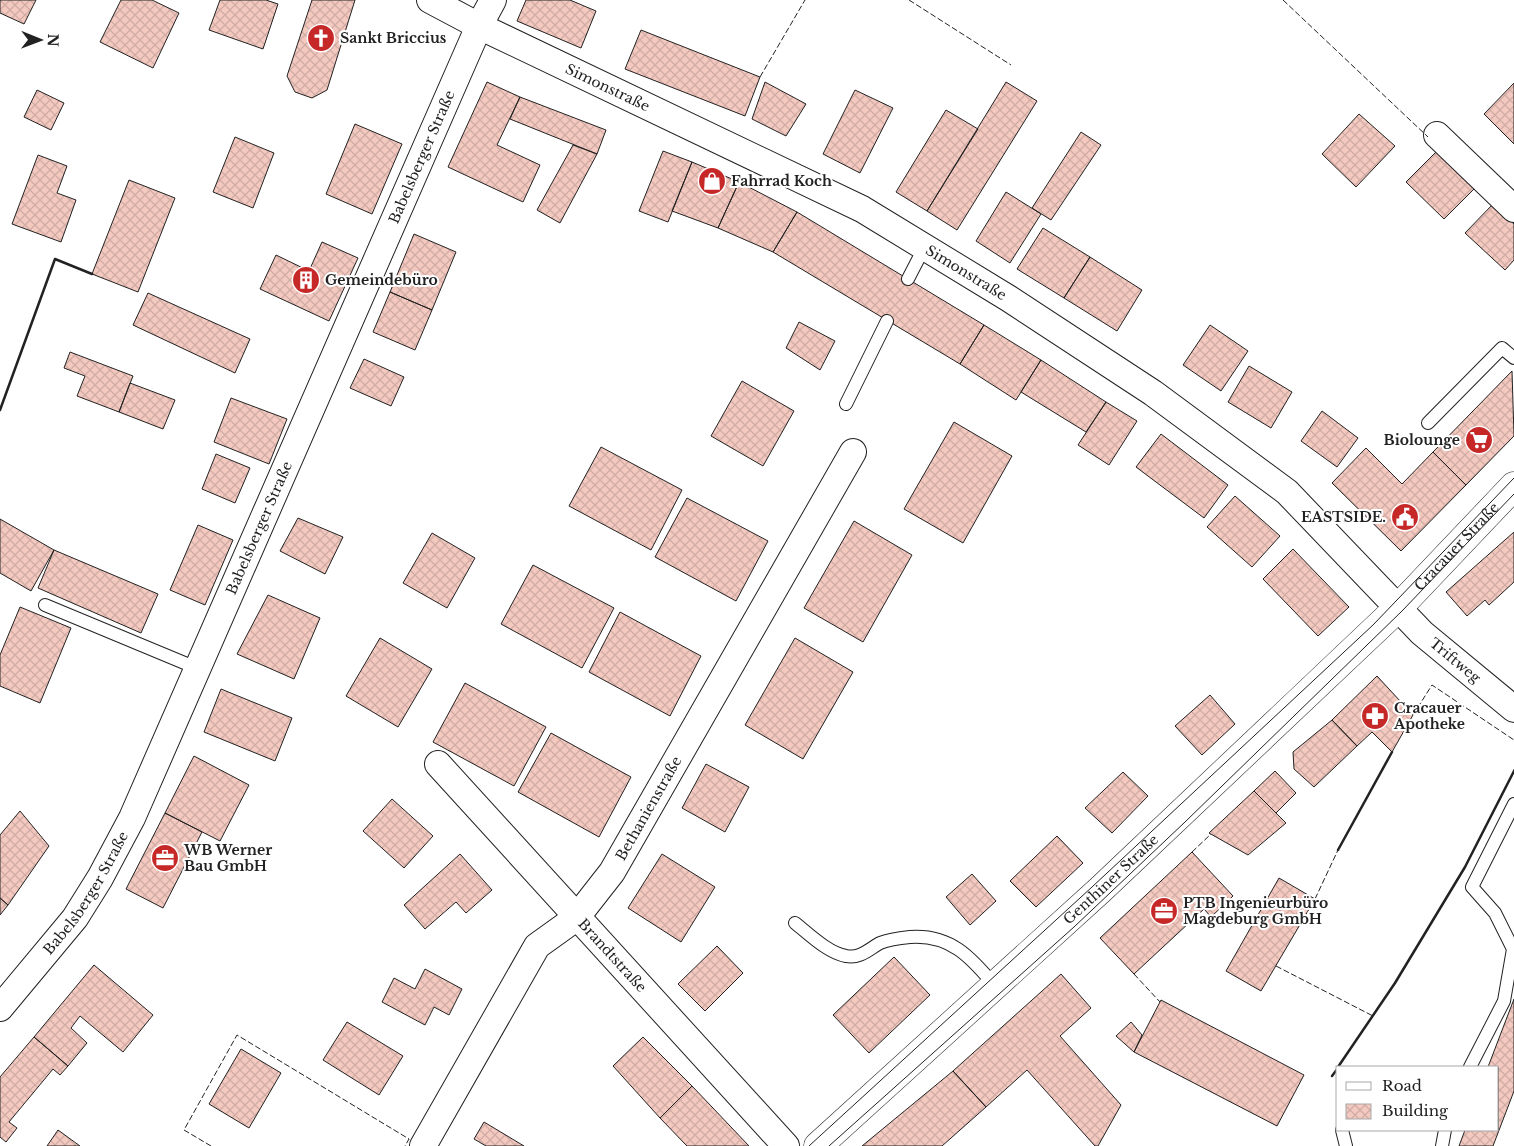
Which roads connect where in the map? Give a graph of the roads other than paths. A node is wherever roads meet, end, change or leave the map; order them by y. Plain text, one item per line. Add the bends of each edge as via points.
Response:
1 (430, 0) edge
2 (494, 0) edge
3 (479, 26) junction
4 (1437, 135) dead end
5 (1514, 209) edge
6 (924, 248) junction
7 (908, 279) dead end
8 (887, 321) dead end
9 (1514, 358) edge
10 (846, 404) dead end
11 (1428, 423) dead end
12 (853, 452) dead end
13 (1514, 486) edge
14 (45, 605) dead end
15 (1399, 606) junction
16 (198, 669) junction
17 (1514, 709) edge
18 (438, 764) dead end
19 (1514, 804) edge
20 (576, 918) junction
21 (794, 923) dead end
22 (995, 986) junction
23 (0, 1008) edge
24 (1471, 1066) edge
25 (1342, 1131) edge
26 (1445, 1131) edge
27 (423, 1146) edge
28 (786, 1146) edge
29 (818, 1146) edge
30 (1346, 1146) edge
31 (1442, 1146) edge

1 - 3 street, Simonstraße
2 - 3 street, Babelsberger Straße
3 - 6 street, Simonstraße via 862,209
3 - 16 street, Babelsberger Straße
4 - 5 street
6 - 7 lane
6 - 15 street, Simonstraße via 1008,298 1153,393 1287,492
8 - 10 lane
9 - 11 lane via 1502,348
12 - 20 street, Bethanienstraße via 612,872
13 - 15 main road, Cracauer Straße
14 - 16 lane
15 - 17 street, Triftweg via 1422,633
15 - 22 main road, Genthiner Straße
16 - 23 street, Babelsberger Straße via 151,778 100,878 75,918
18 - 20 street, Brandtstraße
19 - 24 lane via 1472,887 1494,912 1513,949 1504,1001
20 - 27 street, Bethanienstraße via 537,946
20 - 28 street, Brandtstraße
21 - 22 lane via 847,957 858,956 895,938 939,938 955,946
22 - 29 main road, Genthiner Straße
25 - 30 lane
26 - 31 lane

